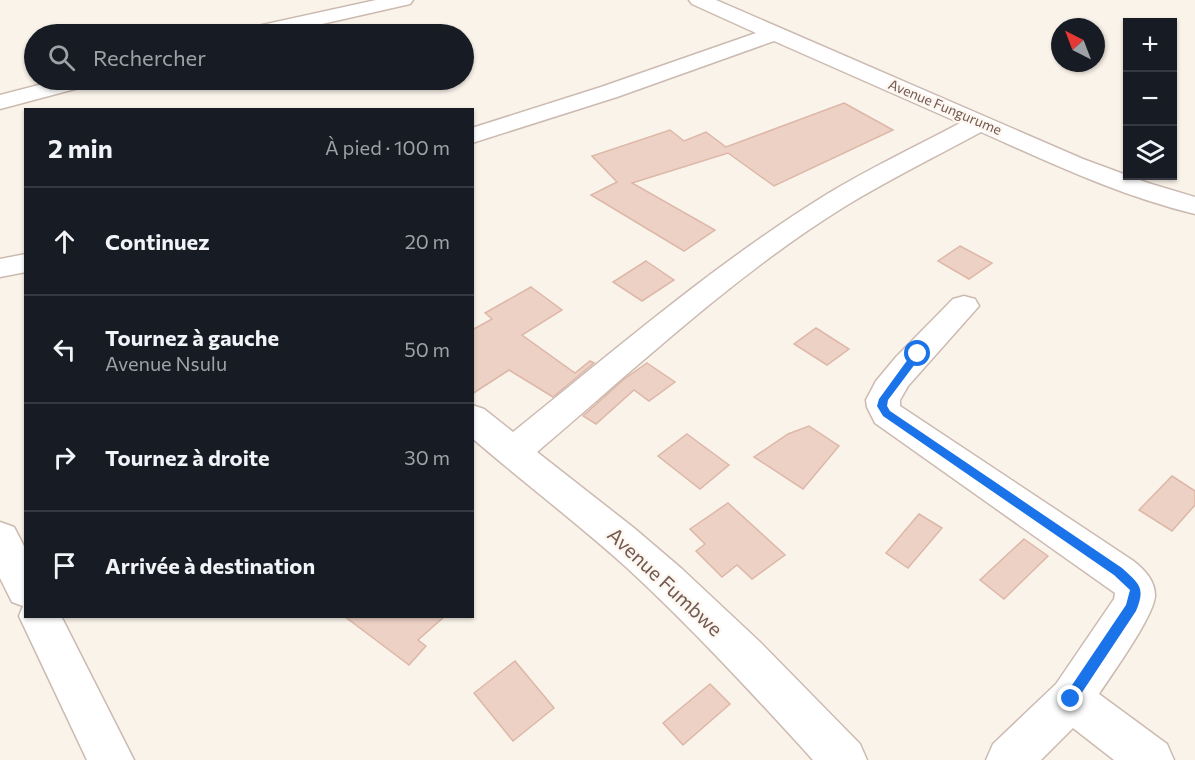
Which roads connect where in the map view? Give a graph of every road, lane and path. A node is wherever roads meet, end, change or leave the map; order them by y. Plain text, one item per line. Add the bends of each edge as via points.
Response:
1 (403, 0) edge
2 (699, 0) edge
3 (296, 24) edge
4 (773, 34) junction
5 (45, 90) edge
6 (0, 102) edge
7 (981, 122) junction
8 (474, 134) edge
9 (1195, 206) edge
10 (24, 263) edge
11 (0, 268) edge
12 (964, 306) dead end
13 (474, 420) edge
14 (513, 452) junction
15 (0, 538) edge
16 (24, 586) edge
17 (40, 618) edge
18 (1071, 699) junction
19 (111, 760) edge
20 (844, 760) edge
21 (1009, 760) edge
22 (1151, 760) edge

1 - 3 street
2 - 4 street, Avenue Fungurume
4 - 7 street, Avenue Fungurume
4 - 8 street
5 - 6 street
7 - 9 street, Avenue Fungurume via 1074,164
7 - 14 street via 835,201 764,249 717,283
10 - 11 street
12 - 18 street via 891,386 882,406 886,414 1118,572 1135,588 1135,601
13 - 14 street, Avenue Fumbwe
14 - 20 street, Avenue Fumbwe via 644,560
15 - 16 street
17 - 19 street
18 - 21 street
18 - 22 street

